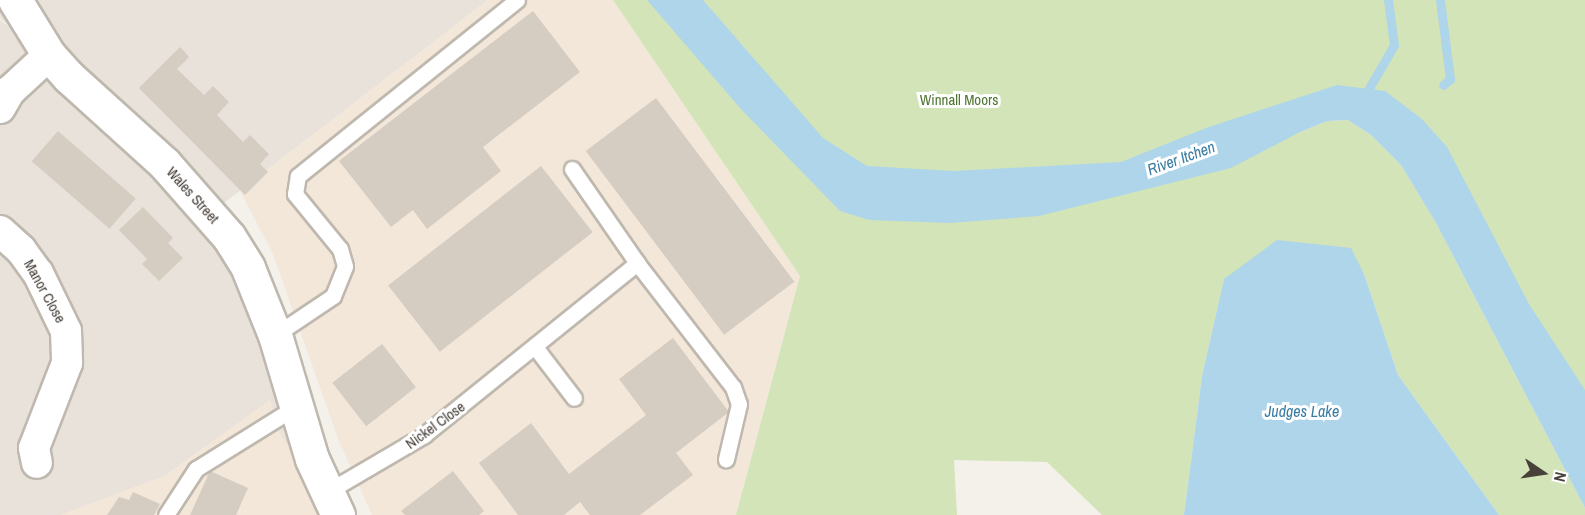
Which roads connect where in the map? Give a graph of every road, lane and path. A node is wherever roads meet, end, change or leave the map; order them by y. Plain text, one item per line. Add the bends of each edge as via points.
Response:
1 (15, 0) edge
2 (517, 0) edge
3 (49, 55) junction
4 (0, 108) edge
5 (572, 169) dead end
6 (0, 231) edge
7 (637, 263) junction
8 (275, 335) junction
9 (535, 347) junction
10 (574, 398) dead end
11 (299, 421) junction
12 (726, 459) dead end
13 (37, 463) dead end
14 (333, 504) edge
15 (166, 515) edge

1 - 3 street, Wales Street
2 - 8 lane via 298,176 295,194 340,249 345,266 333,296
3 - 4 street via 10,91
3 - 8 street, Wales Street via 211,213 248,268
5 - 7 lane
6 - 13 street, Manor Close via 38,273 66,331 67,363 34,448
7 - 9 lane, Nickel Close
7 - 12 lane via 733,387 738,404
8 - 11 street, Wales Street
9 - 10 lane
9 - 14 lane, Nickel Close
11 - 14 street, Wales Street
11 - 15 lane via 196,469

